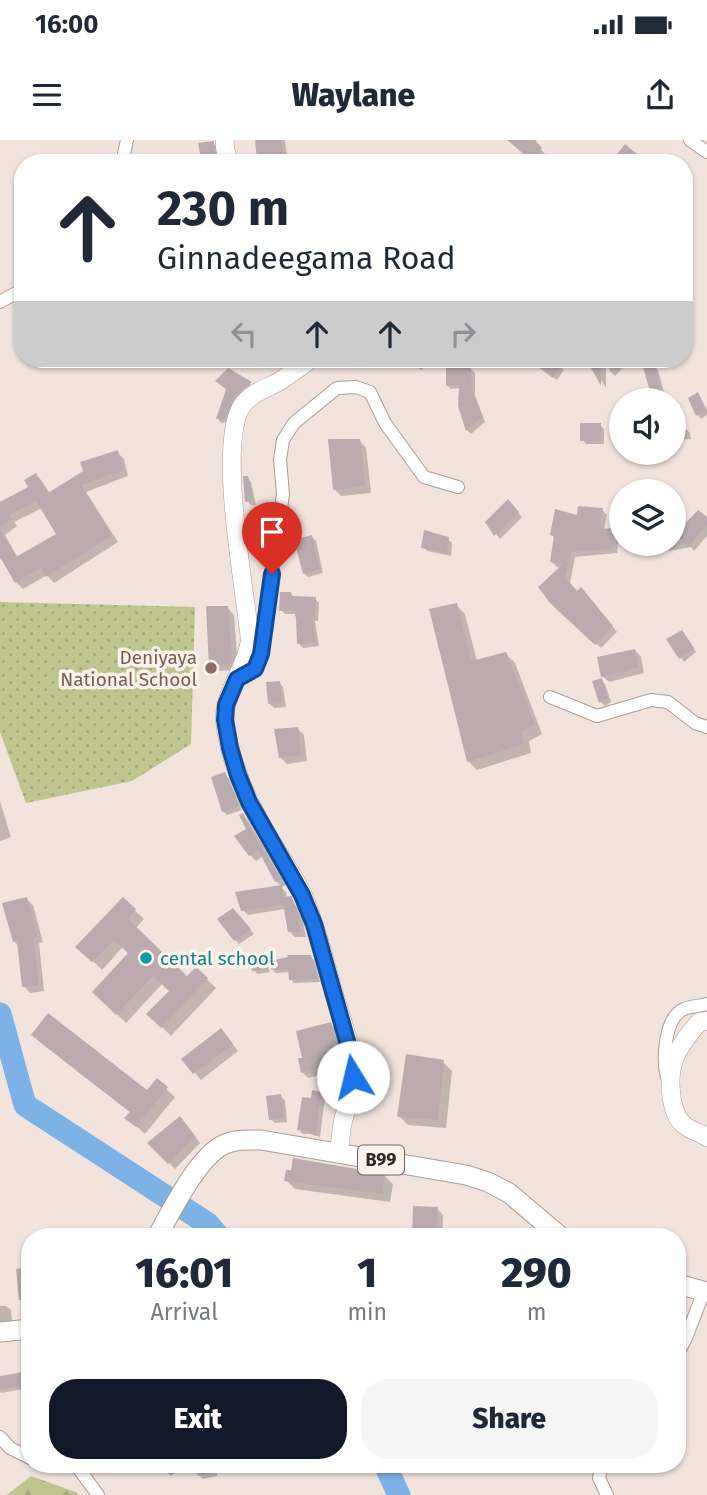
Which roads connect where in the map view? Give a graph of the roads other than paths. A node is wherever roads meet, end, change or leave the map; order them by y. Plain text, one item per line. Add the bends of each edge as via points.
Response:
1 (690, 140) edge
2 (707, 152) edge
3 (298, 368) edge
4 (458, 488) dead end
5 (237, 679) junction
6 (550, 697) dead end
7 (707, 727) edge
8 (707, 1004) edge
9 (707, 1021) edge
10 (670, 1087) junction
11 (707, 1138) edge
12 (339, 1153) junction
13 (163, 1228) edge
14 (550, 1228) edge
15 (686, 1286) edge
16 (706, 1292) edge
17 (21, 1330) edge
18 (0, 1332) edge
19 (686, 1338) edge
20 (0, 1437) edge
21 (21, 1454) edge
22 (82, 1473) edge
23 (600, 1473) edge
24 (98, 1495) edge
25 (607, 1495) edge

1 - 2 street
3 - 5 main road via 256,393 236,417 232,471 250,641
4 - 5 street via 424,477 385,423 370,393 356,387 337,388 294,423 283,440 279,460 283,494 261,654 255,669
5 - 12 main road via 225,720 238,775 314,924 352,1063 352,1091
6 - 7 street via 597,716 651,700 668,702
8 - 10 street via 683,1009 671,1021 664,1055
9 - 10 main road via 699,1022 680,1045 672,1063
10 - 11 main road via 682,1124
12 - 13 main road, B99 via 261,1140 223,1145 194,1174
12 - 14 main road, B99 via 488,1182 509,1193
15 - 16 main road
16 - 19 street
17 - 18 main road
20 - 21 street
22 - 24 street
23 - 25 street

